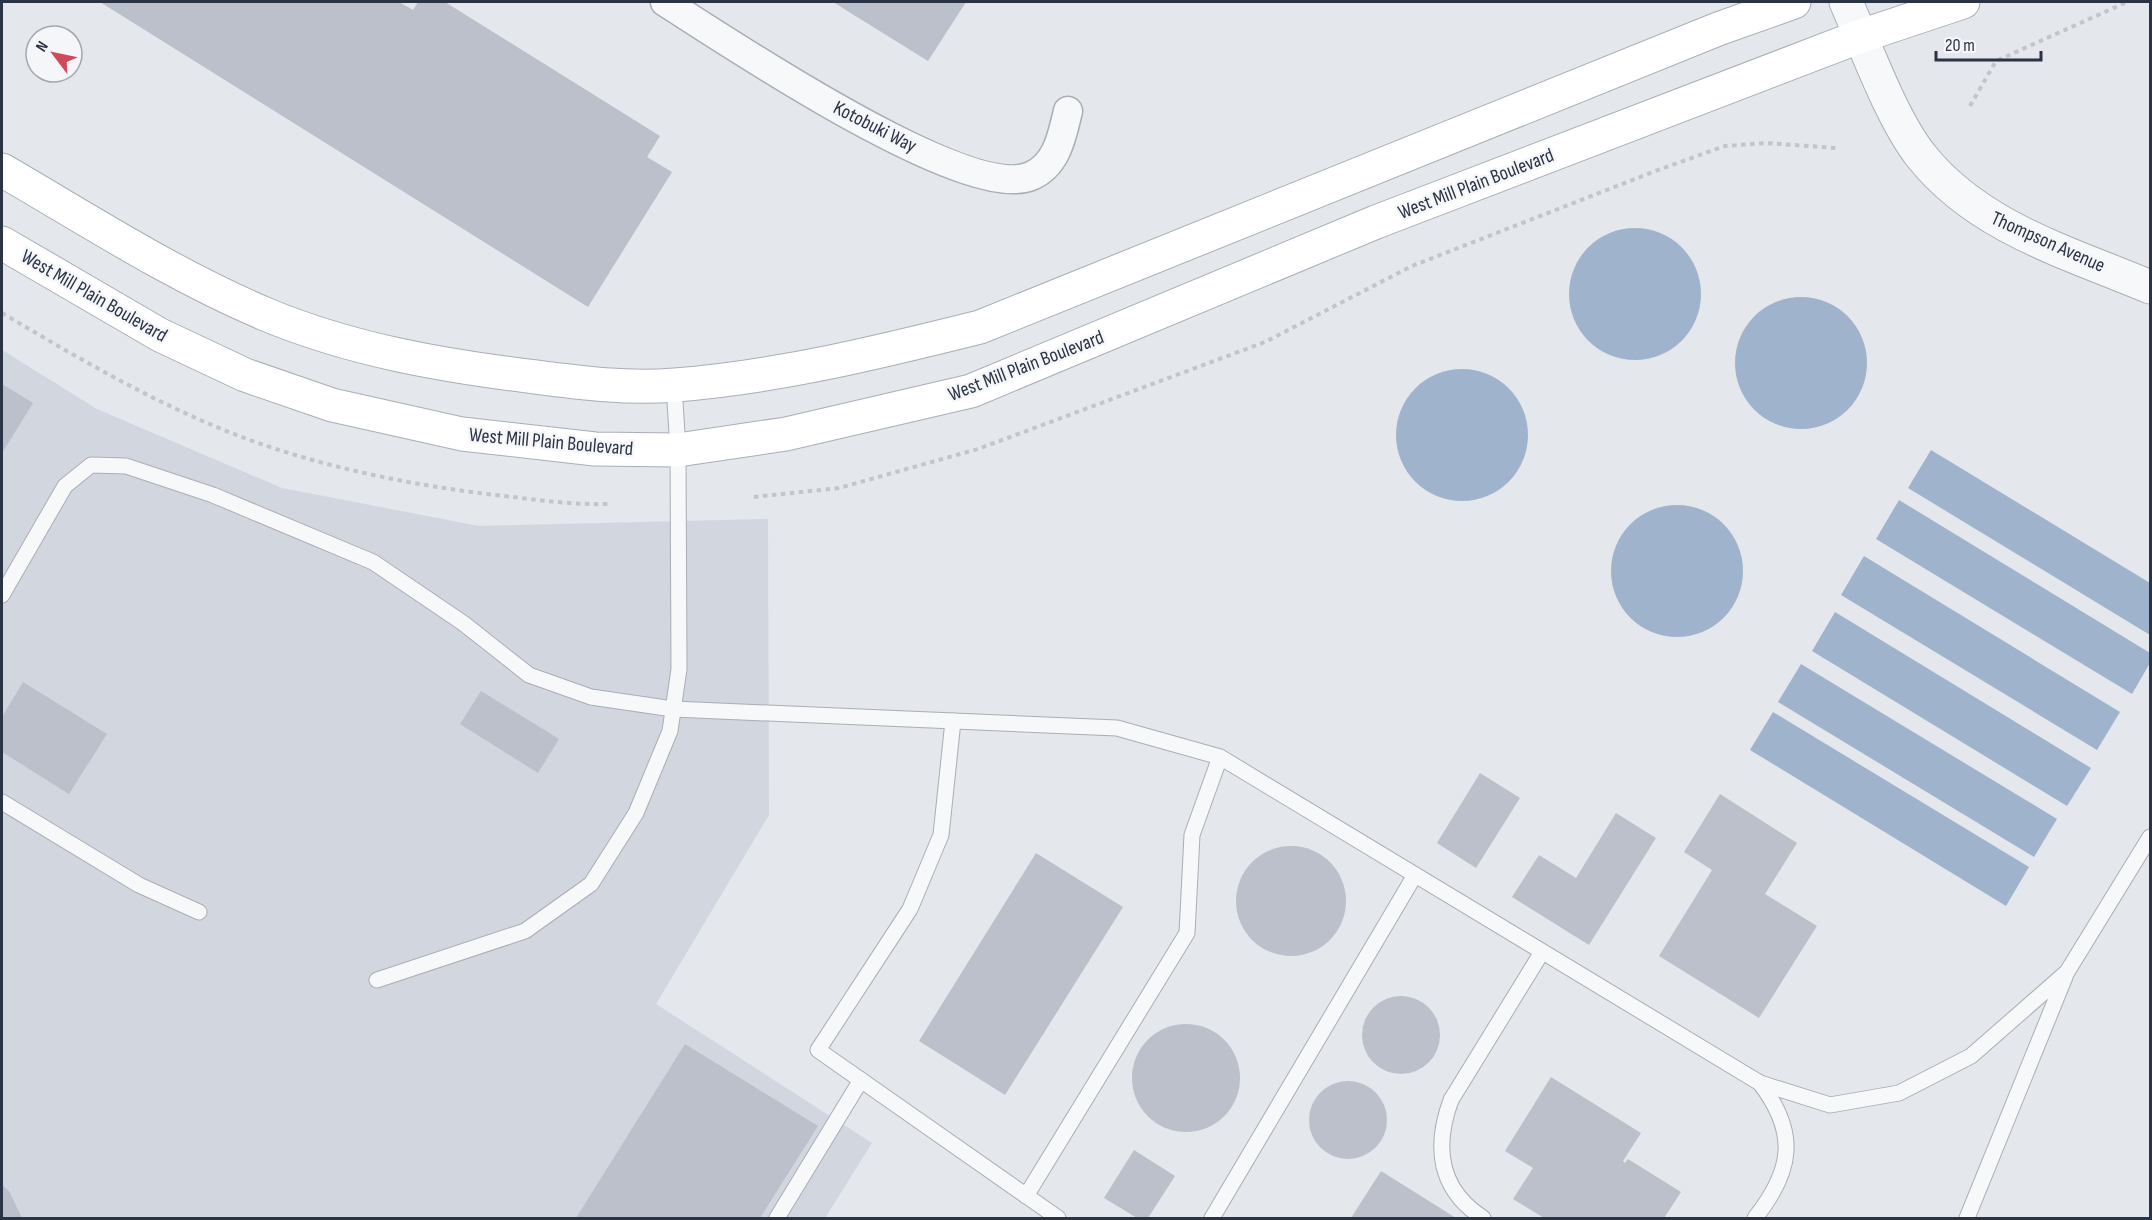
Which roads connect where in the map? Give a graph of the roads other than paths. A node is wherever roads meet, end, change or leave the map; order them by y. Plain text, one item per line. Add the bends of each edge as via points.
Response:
1 (665, 2) edge
2 (1794, 2) edge
3 (1846, 2) edge
4 (1963, 2) edge
5 (1861, 36) junction
6 (1068, 111) dead end
7 (2, 170) edge
8 (2, 243) edge
9 (2151, 287) edge
10 (674, 385) junction
11 (678, 450) junction
12 (2, 595) edge
13 (673, 709) junction
14 (952, 721) junction
15 (1220, 757) junction
16 (2, 802) edge
17 (2151, 837) edge
18 (1415, 875) junction
19 (199, 912) dead end
20 (1542, 952) junction
21 (2067, 972) junction
22 (377, 980) dead end
23 (861, 1080) junction
24 (1760, 1083) junction
25 (1026, 1196) junction
26 (777, 1218) edge
27 (1058, 1218) edge
28 (1212, 1218) edge
29 (1483, 1218) edge
30 (1755, 1218) edge
31 (1967, 1218) edge

1 - 6 street, Kotobuki Way via 845,113 905,144 978,173 1020,180 1040,171 1061,141
2 - 10 main road via 980,327 866,356
3 - 5 street, Thompson Avenue
4 - 5 main road, West Mill Plain Boulevard
5 - 9 street, Thompson Avenue via 1903,128 1923,158 1958,192 2006,225
5 - 11 main road, West Mill Plain Boulevard via 1376,222 971,391 786,434
7 - 10 main road via 188,277 265,314 346,342 458,368 587,383
8 - 11 main road, West Mill Plain Boulevard via 159,335 245,375 332,405 462,434 595,449
10 - 11 lane
11 - 13 lane via 679,669
12 - 13 lane via 65,486 91,465 126,466 213,495 373,562 463,623 530,675 591,697
13 - 14 lane
13 - 22 lane via 670,731 636,813 591,884 525,931
14 - 15 lane via 1117,728
14 - 23 lane via 941,835 910,909 818,1050
15 - 18 lane
15 - 25 lane via 1192,835 1187,933
16 - 19 lane via 139,885
17 - 21 lane
18 - 20 lane
18 - 28 lane
20 - 24 lane
20 - 29 lane via 1451,1100 1442,1124 1440,1149 1446,1174 1458,1197
21 - 24 lane via 1971,1056 1899,1093 1830,1105
21 - 31 lane
23 - 25 lane
23 - 26 lane
24 - 30 lane via 1776,1104 1785,1128 1787,1153 1782,1179
25 - 27 lane

